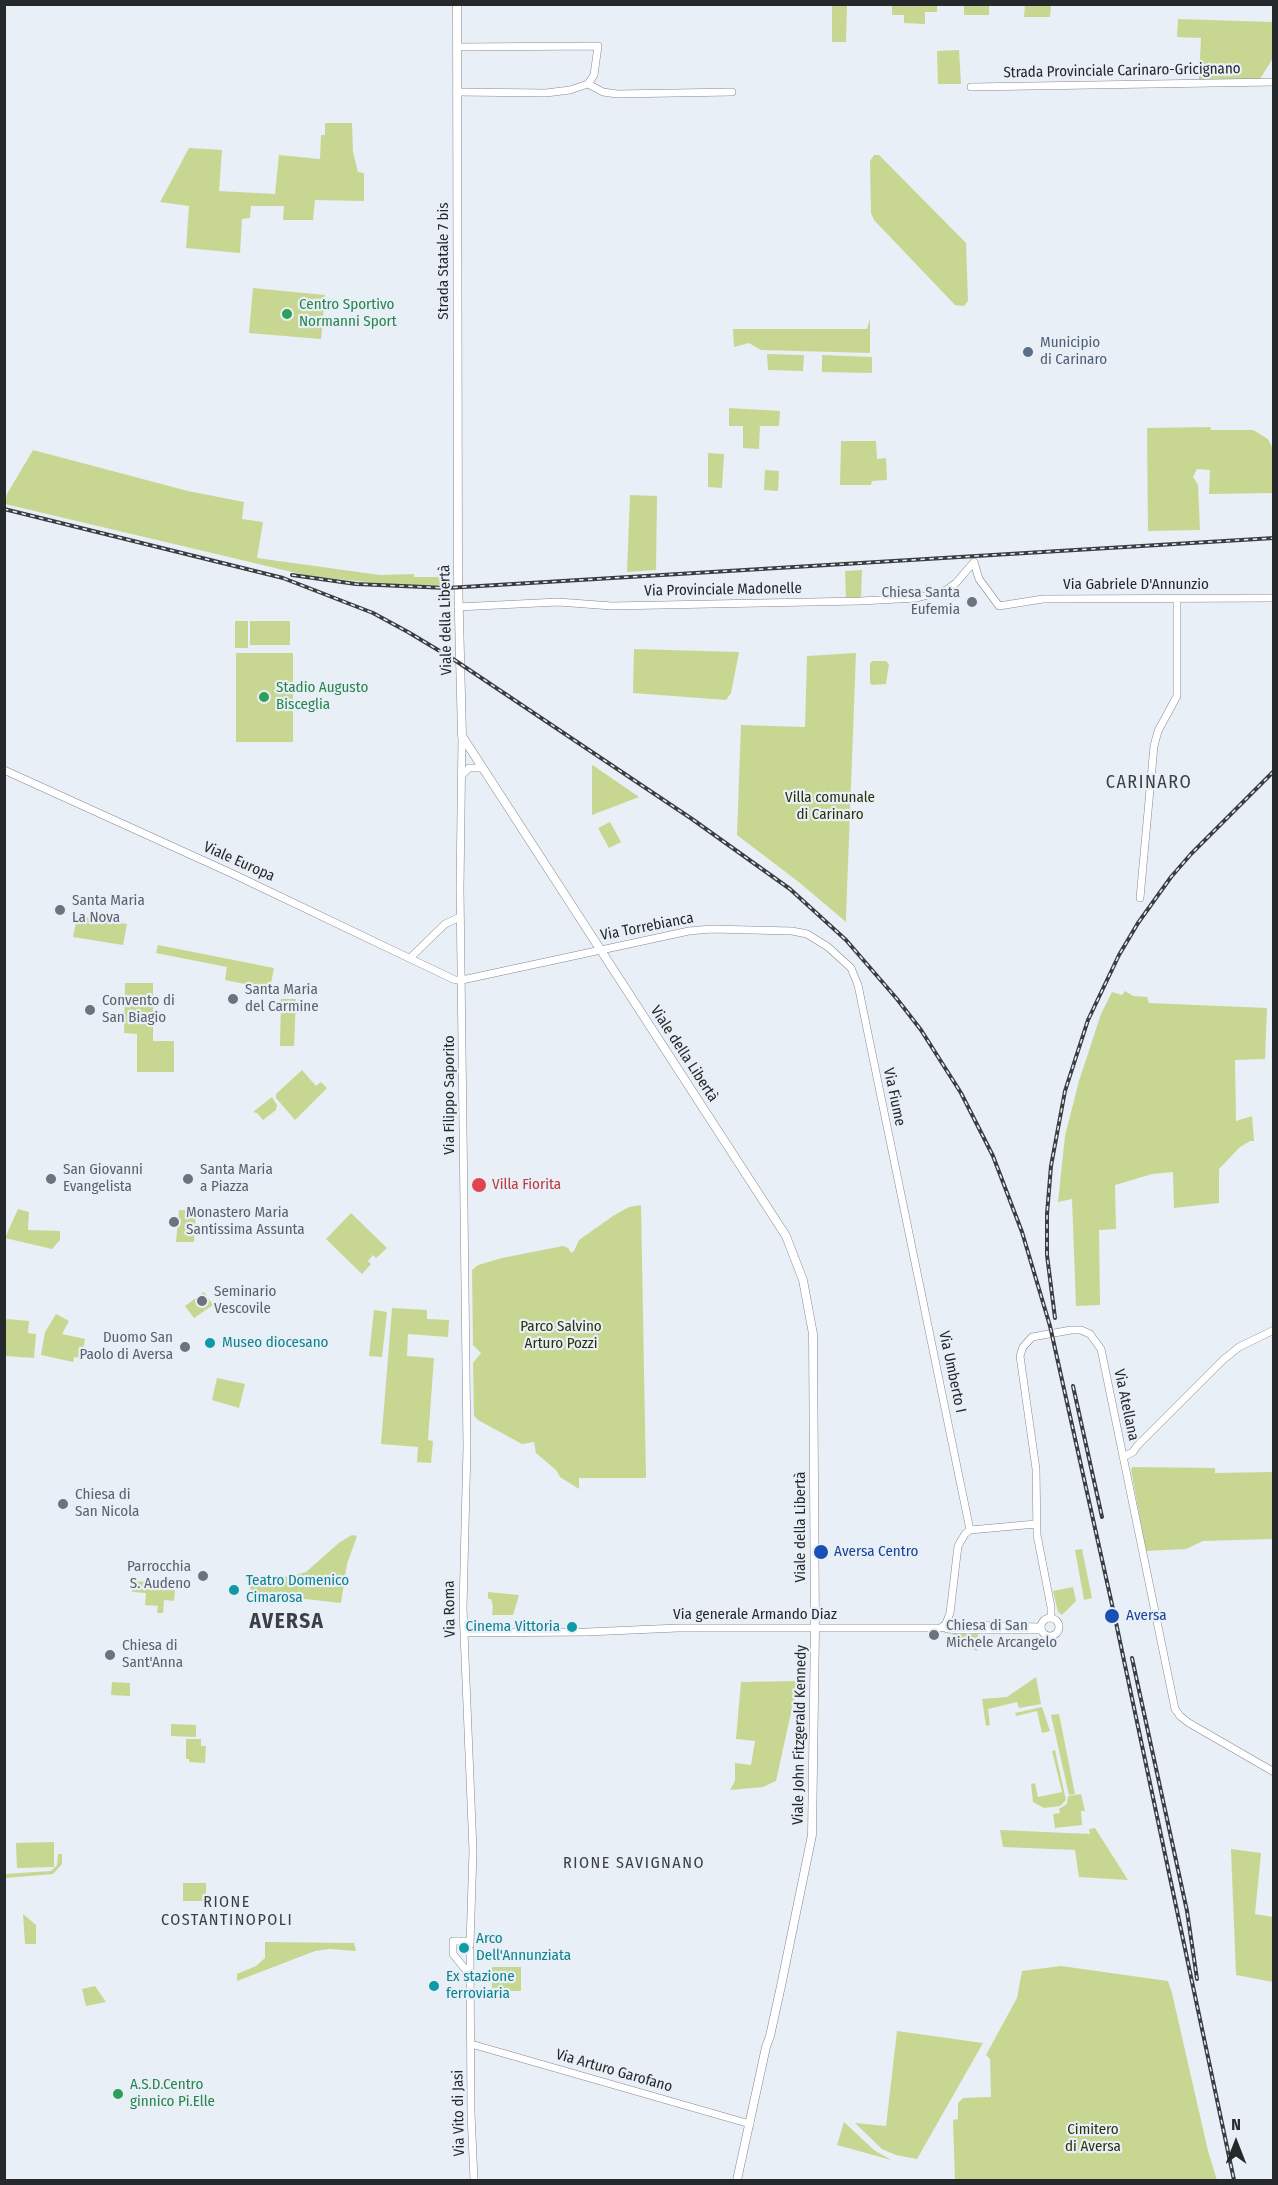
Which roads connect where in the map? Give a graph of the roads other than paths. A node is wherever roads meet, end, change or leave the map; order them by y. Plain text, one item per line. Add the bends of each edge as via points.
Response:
1 (457, 4) edge
2 (457, 47) junction
3 (1274, 82) edge
4 (588, 84) junction
5 (971, 87) dead end
6 (457, 92) junction
7 (732, 92) dead end
8 (459, 518) joint
9 (974, 562) joint
10 (1177, 598) junction
11 (1274, 598) edge
12 (458, 608) junction
13 (462, 736) junction
14 (482, 768) junction
15 (4, 770) edge
16 (461, 776) junction
17 (1140, 898) dead end
18 (460, 917) junction
19 (600, 950) junction
20 (410, 958) junction
21 (462, 980) junction
22 (856, 980) joint
23 (906, 1220) joint
24 (465, 1273) joint
25 (1274, 1330) edge
26 (1120, 1442) junction
27 (1134, 1448) junction
28 (1122, 1454) junction
29 (1125, 1466) junction
30 (1036, 1524) junction
31 (970, 1530) junction
32 (1051, 1618) junction
33 (945, 1627) junction
34 (1041, 1628) junction
35 (814, 1629) junction
36 (464, 1633) junction
37 (1274, 1772) edge
38 (470, 1946) junction
39 (469, 1974) junction
40 (471, 2044) junction
41 (750, 2124) junction
42 (474, 2181) edge
43 (737, 2181) edge

1 - 2 main road, Strada Statale 7 bis
2 - 4 street via 598,46 594,75
2 - 6 main road, Strada Statale 7 bis
3 - 5 street, Strada Provinciale Carinaro-Gricignano
4 - 6 street via 546,93
4 - 7 street via 617,94
6 - 8 main road, Strada Statale 7 bis
8 - 12 main road, Viale della Libertà
9 - 10 street, Via Gabriele D'Annunzio via 978,579 999,606 1043,599
9 - 12 street, Via Provinciale Madonelle via 946,590 917,598 612,606 558,602
10 - 11 street, Via Gabriele D'Annunzio
10 - 17 street via 1177,696 1154,746
12 - 13 main road, Viale della Libertà
13 - 14 main road, Viale della Libertà
13 - 16 street, Via Filippo Saporito
14 - 16 street via 469,768
14 - 19 main road, Viale della Libertà
15 - 20 street, Viale Europa
16 - 18 street, Via Filippo Saporito
18 - 20 street via 445,924
18 - 21 street, Via Filippo Saporito
19 - 21 street, Via Torrebianca
19 - 22 street, Via Torrebianca via 700,930 792,931 807,934 828,947 851,968
19 - 35 main road, Viale della Libertà via 775,1219 803,1280 813,1334
20 - 21 street, Viale Europa
21 - 24 street, Via Filippo Saporito
22 - 23 street, Via Fiume
23 - 31 street, Via Umberto I
24 - 36 street, Via Roma
25 - 27 street via 1239,1347 1223,1360
26 - 27 street
26 - 28 street, Via Atellana
26 - 30 street, Via Atellana via 1101,1349 1090,1334 1064,1331 1027,1341 1020,1356 1036,1469
27 - 28 street
27 - 29 street
28 - 29 street, Via Atellana
29 - 37 street, Via Atellana via 1175,1709 1189,1723
30 - 31 street
30 - 32 street, Via Atellana
31 - 33 street via 958,1546
32 - 34 street via 1044,1620
32 - 34 street via 1059,1626 1056,1634 1048,1636
33 - 34 street, Via generale Armando Diaz
33 - 35 street, Via generale Armando Diaz
35 - 36 street, Via generale Armando Diaz
35 - 41 main road, Viale John Fitzgerald Kennedy via 812,1835
36 - 38 street, Via Roma via 473,1851
38 - 39 street, Via Roma
38 - 39 street via 453,1941 453,1954
39 - 40 street, Via Roma
40 - 41 street, Via Arturo Garofano
40 - 42 street, Via Vito di Jasi
41 - 43 main road, Viale John Fitzgerald Kennedy

